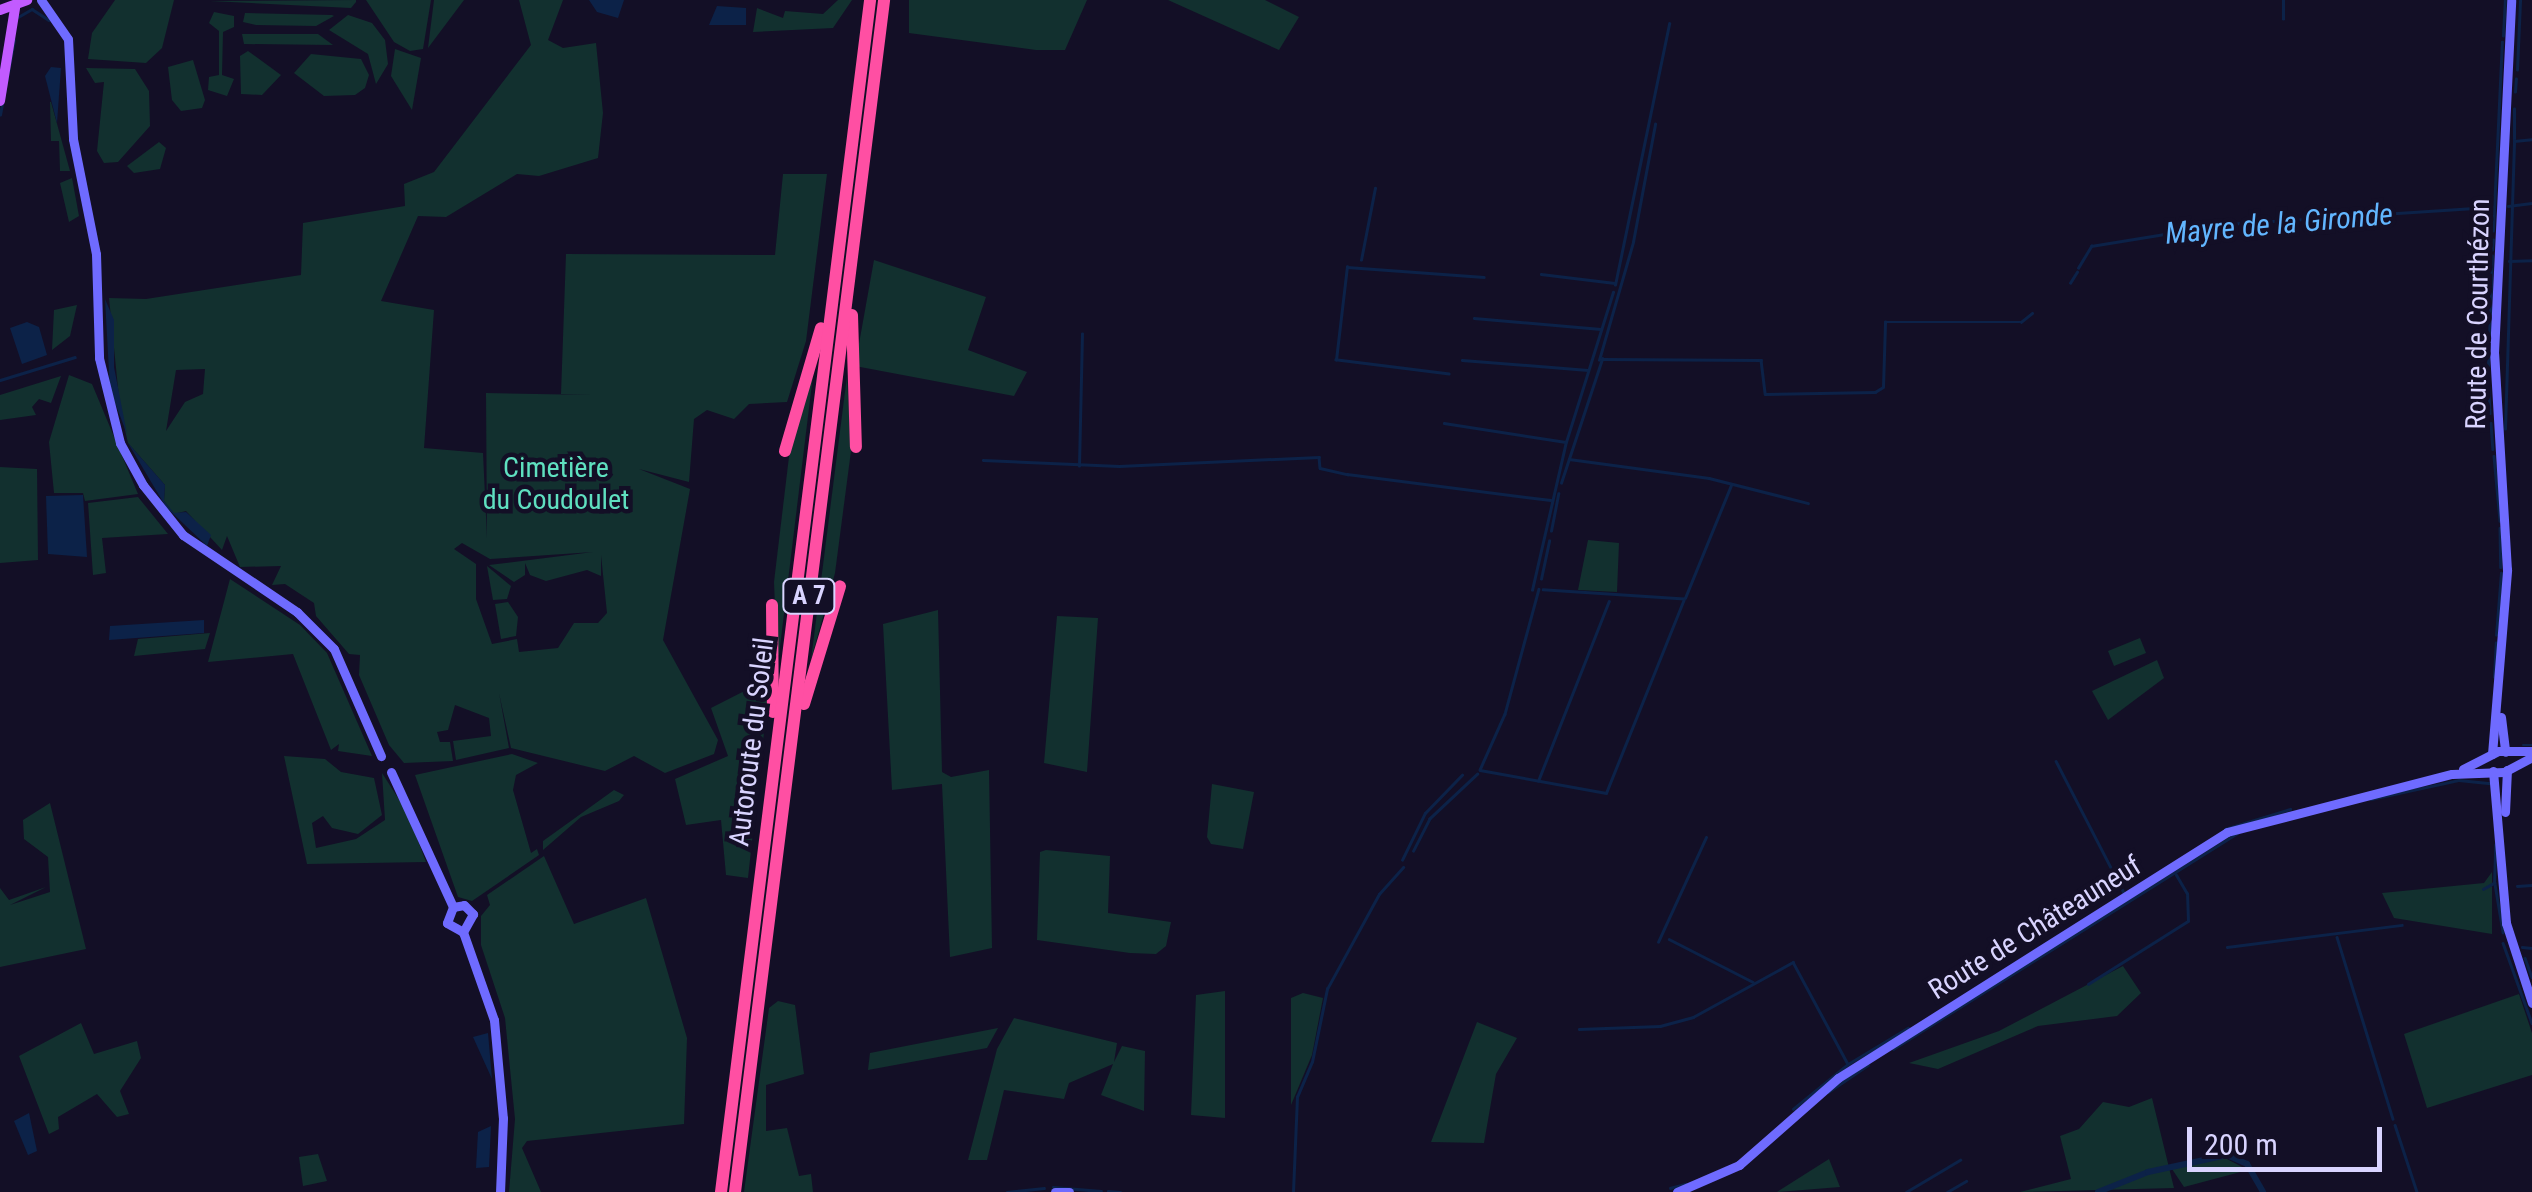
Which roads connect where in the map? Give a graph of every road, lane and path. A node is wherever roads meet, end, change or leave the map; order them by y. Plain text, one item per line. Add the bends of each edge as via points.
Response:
1 (27, 0) edge
2 (870, 0) edge
3 (884, 0) edge
4 (2511, 0) edge
5 (44, 4) edge
6 (15, 8) junction
7 (0, 10) edge
8 (0, 100) edge
9 (844, 259) junction
10 (856, 448) dead end
11 (785, 450) dead end
12 (840, 586) dead end
13 (772, 605) dead end
14 (2500, 689) junction
15 (2506, 753) junction
16 (2532, 754) edge
17 (2491, 755) junction
18 (2508, 768) junction
19 (2492, 770) junction
20 (2452, 774) junction
21 (787, 775) junction
22 (2502, 834) junction
23 (760, 880) junction
24 (453, 907) junction
25 (464, 932) junction
26 (2532, 1003) edge
27 (500, 1192) edge
28 (720, 1192) edge
29 (735, 1192) edge
30 (1055, 1192) edge
31 (1069, 1192) edge
32 (1677, 1192) edge

1 - 5 main road
1 - 6 main road
2 - 9 highway, Autoroute du Soleil / A 7
3 - 9 highway, Autoroute du Soleil / A 7
4 - 14 main road, Route de Courthézon via 2495,370 2507,570
5 - 24 main road via 68,39 73,140 96,254 98,358 124,451 183,535 317,628 345,666
6 - 7 main road
6 - 8 main road
9 - 10 highway
9 - 11 highway
9 - 21 highway, Autoroute du Soleil / A 7
9 - 23 highway, Autoroute du Soleil / A 7
12 - 21 highway via 813,662
13 - 23 highway via 774,701 756,852
14 - 15 main road, Route de Courthézon
14 - 17 main road, Route de Courthézon
15 - 16 main road, Route de Châteauneuf
15 - 17 main road, Route de Châteauneuf
15 - 18 main road
16 - 18 main road, Route de Châteauneuf
17 - 19 main road
17 - 20 main road, Route de Châteauneuf
18 - 19 main road, Route de Châteauneuf
18 - 22 main road
19 - 20 main road, Route de Châteauneuf
19 - 22 main road
20 - 32 main road, Route de Châteauneuf via 2227,832 1838,1078 1739,1165
21 - 29 highway, Autoroute du Soleil / A 7
22 - 26 main road via 2506,923
23 - 28 highway, Autoroute du Soleil / A 7
24 - 25 main road via 447,922
24 - 25 main road via 464,905 473,914
25 - 27 main road via 494,1020 504,1118
30 - 31 main road

